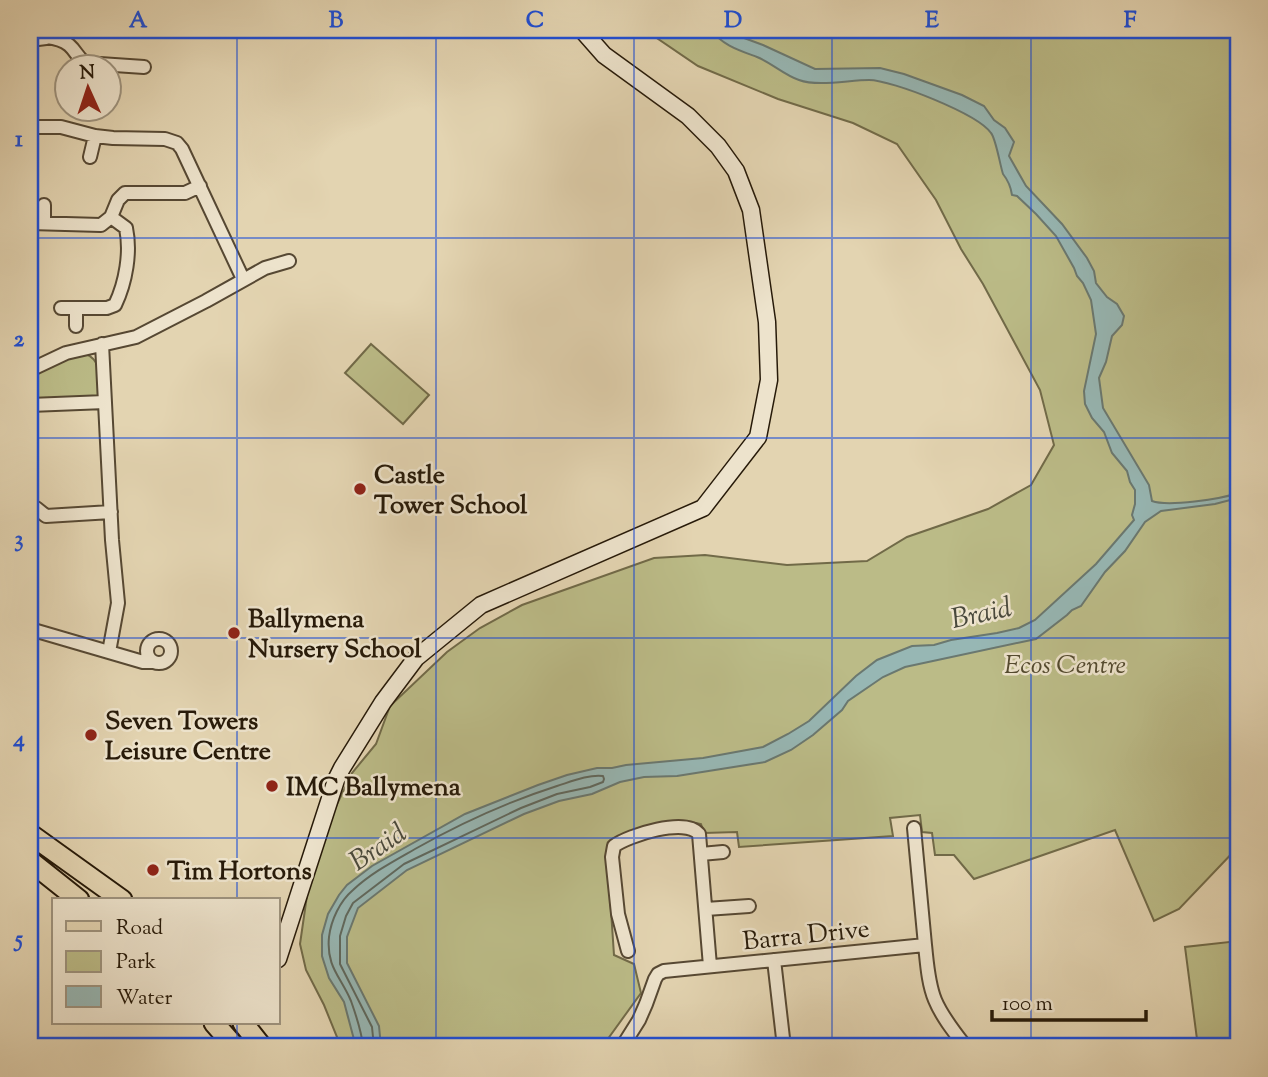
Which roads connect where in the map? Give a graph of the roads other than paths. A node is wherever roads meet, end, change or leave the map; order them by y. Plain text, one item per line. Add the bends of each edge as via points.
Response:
1 (582, 30) edge
2 (47, 33) edge
3 (30, 40) edge
4 (144, 67) dead end
5 (33, 127) dead end
6 (95, 136) junction
7 (90, 157) dead end
8 (200, 187) junction
9 (44, 205) dead end
10 (111, 217) junction
11 (30, 223) edge
12 (44, 223) junction
13 (289, 261) dead end
14 (243, 279) junction
15 (61, 308) dead end
16 (76, 308) junction
17 (76, 326) dead end
18 (102, 344) junction
19 (30, 370) edge
20 (105, 402) junction
21 (32, 408) edge
22 (36, 508) dead end
23 (111, 512) junction
24 (30, 629) edge
25 (148, 644) junction
26 (113, 653) junction
27 (152, 662) junction
28 (914, 828) dead end
29 (30, 834) edge
30 (723, 852) dead end
31 (701, 854) junction
32 (30, 861) edge
33 (76, 898) edge
34 (119, 898) edge
35 (749, 906) dead end
36 (706, 909) junction
37 (925, 945) junction
38 (628, 951) dead end
39 (280, 953) edge
40 (774, 960) junction
41 (710, 966) junction
42 (241, 1024) edge
43 (243, 1024) edge
44 (225, 1035) edge
45 (961, 1045) edge
46 (262, 1047) edge
47 (622, 1047) edge
48 (784, 1047) edge

1 - 39 street via 604,55 688,116 736,171 751,211 767,322 769,380 758,437 704,508 481,605 416,658 336,780
2 - 3 street
2 - 4 street via 67,43 85,63
5 - 6 street via 61,127
6 - 7 street
6 - 8 street via 174,141
8 - 10 street via 185,193 125,194
8 - 14 street
9 - 12 street
10 - 12 street via 101,225
10 - 16 street via 126,228 129,242 118,300 107,308
11 - 12 street
13 - 14 street
14 - 18 street via 136,337
15 - 16 street
16 - 17 street
18 - 19 street via 66,353
18 - 20 street
20 - 21 street
20 - 23 street
22 - 23 street via 46,516
23 - 26 street via 118,603
24 - 26 street
25 - 26 street
25 - 27 street
25 - 27 street via 159,638 171,649 167,660
26 - 27 street
28 - 37 street
29 - 34 main road
30 - 31 street
31 - 36 street
31 - 38 street via 698,832 687,828 665,828 614,846 618,914
32 - 33 main road
35 - 36 street
36 - 41 street
37 - 40 street, Barra Drive
37 - 45 street via 934,998
40 - 41 street, Barra Drive
40 - 48 street
41 - 47 street, Barra Drive via 658,974
42 - 44 street
43 - 46 main road

